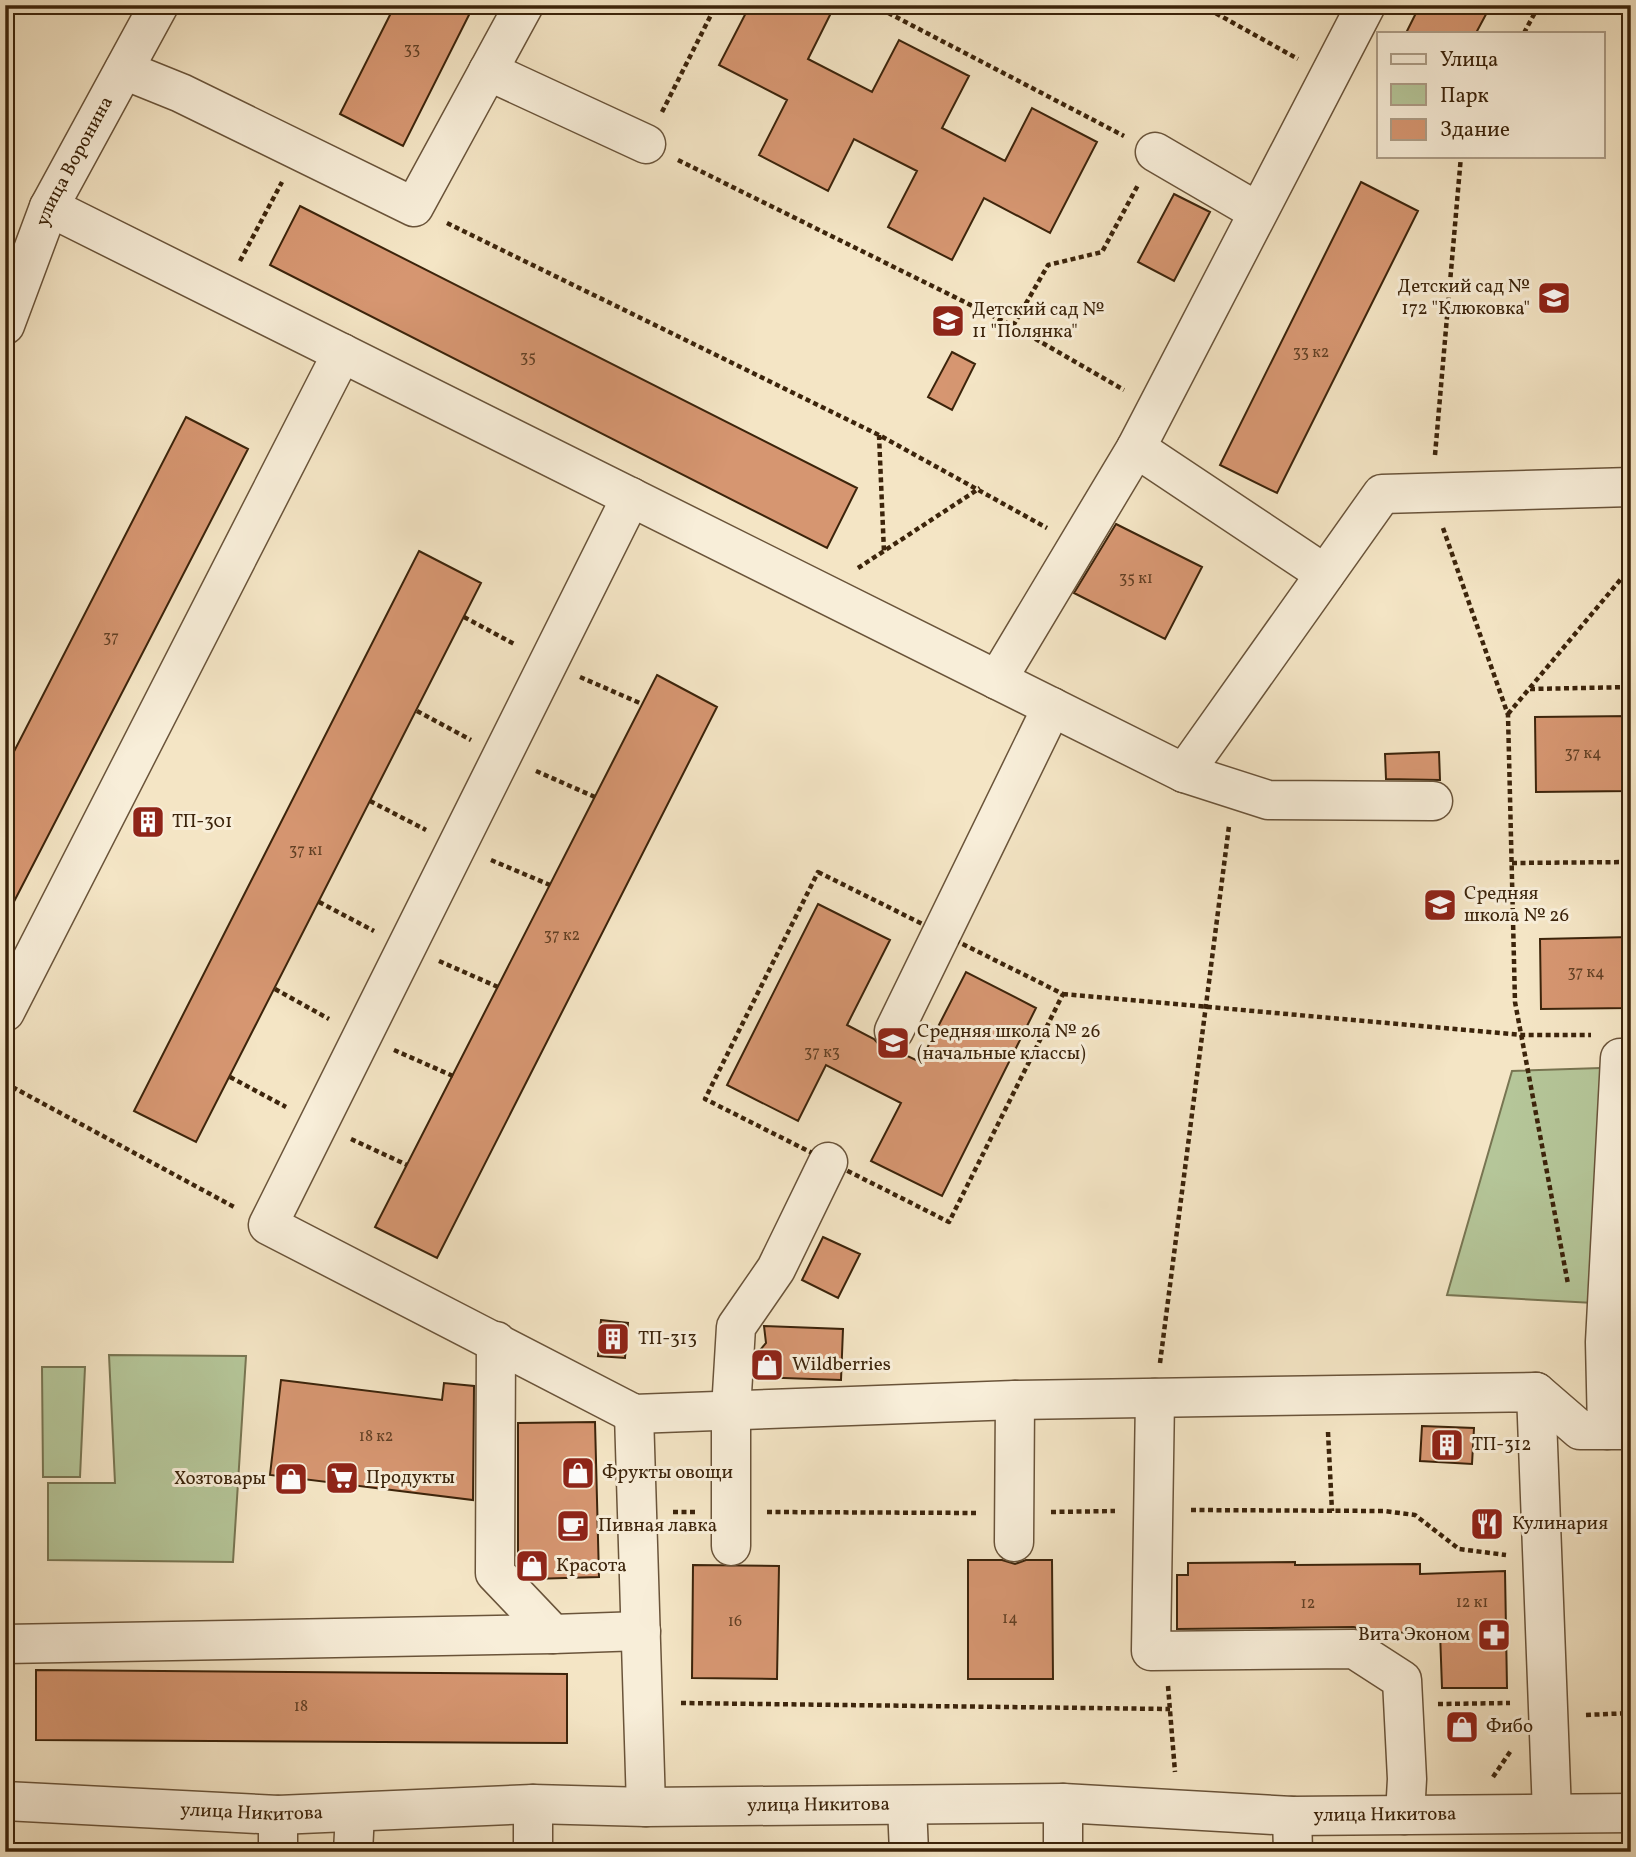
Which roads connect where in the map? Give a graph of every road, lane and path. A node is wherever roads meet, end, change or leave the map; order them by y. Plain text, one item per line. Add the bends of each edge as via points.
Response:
1 (159, 5) edge
2 (524, 5) edge
3 (716, 5) edge
4 (873, 5) edge
5 (1201, 5) edge
6 (1366, 5) edge
7 (1539, 5) edge
8 (1525, 32) edge
9 (124, 70) junction
10 (488, 71) junction
11 (1329, 76) junction
12 (646, 144) junction
13 (299, 151) junction
14 (1155, 152) junction
15 (1461, 158) edge
16 (49, 207) junction
17 (414, 207) junction
18 (1258, 212) junction
19 (16, 260) edge
20 (222, 294) junction
21 (5, 325) edge
22 (1013, 326) junction
23 (342, 353) junction
24 (1155, 408) junction
25 (879, 435) junction
26 (1136, 448) junction
27 (1631, 487) edge
28 (981, 488) junction
29 (1431, 492) junction
30 (631, 497) junction
31 (1078, 546) junction
32 (884, 552) junction
33 (1631, 567) edge
34 (1325, 574) junction
35 (822, 592) junction
36 (997, 680) junction
37 (1631, 687) edge
38 (1530, 689) junction
39 (1052, 707) junction
40 (1508, 715) junction
41 (1184, 774) junction
42 (1234, 789) junction
43 (1433, 801) dead end
44 (1631, 862) edge
45 (1512, 863) junction
46 (1063, 994) dead end
47 (1206, 1007) junction
48 (5, 1012) edge
49 (894, 1031) dead end
50 (1522, 1035) junction
51 (1617, 1047) edge
52 (5, 1083) edge
53 (828, 1162) dead end
54 (268, 1226) junction
55 (1569, 1289) dead end
56 (496, 1341) junction
57 (1536, 1392) junction
58 (1327, 1396) junction
59 (1156, 1398) junction
60 (1015, 1400) junction
61 (731, 1410) junction
62 (634, 1414) junction
63 (1619, 1430) edge
64 (1154, 1510) junction
65 (1332, 1511) junction
66 (637, 1512) junction
67 (1014, 1527) junction
68 (731, 1529) junction
69 (1542, 1554) junction
70 (642, 1631) junction
71 (553, 1634) junction
72 (5, 1644) edge
73 (1165, 1650) junction
74 (672, 1703) dead end
75 (1170, 1709) junction
76 (1176, 1780) dead end
77 (5, 1801) edge
78 (1063, 1803) junction
79 (533, 1804) junction
80 (908, 1806) junction
81 (646, 1807) junction
82 (355, 1813) junction
83 (1552, 1813) junction
84 (1631, 1813) edge
85 (1405, 1815) junction
86 (278, 1833) edge
87 (1293, 1834) edge
88 (353, 1852) edge
89 (533, 1852) edge
90 (909, 1852) edge
91 (1063, 1852) edge

1 - 9 street, улица Воронина
2 - 10 street
3 - 12 path
4 - 14 path
5 - 11 path
6 - 11 street
7 - 8 path
9 - 13 street
9 - 16 street, улица Воронина
10 - 12 street
10 - 17 street
11 - 18 street
12 - 22 path
13 - 17 street
13 - 20 path
14 - 18 street
14 - 22 path via 1102,252 1048,265
15 - 29 path
16 - 19 street, улица Воронина
16 - 20 street
17 - 25 path
18 - 24 street
19 - 21 street, улица Воронина
20 - 23 street
22 - 24 path
23 - 30 street
23 - 48 street
24 - 26 street
25 - 28 path
25 - 32 path
26 - 31 street
26 - 34 street
27 - 29 street
28 - 31 path
28 - 32 path
29 - 34 street via 1381,494
29 - 40 path
30 - 35 street
30 - 54 street
31 - 36 street
32 - 35 path
33 - 38 path
34 - 41 street
35 - 36 street
36 - 39 street
37 - 38 path
38 - 40 path
39 - 41 street
39 - 49 street
40 - 45 path
41 - 42 street
42 - 43 street via 1268,800
42 - 47 path
44 - 45 path
45 - 50 path via 1515,1002
46 - 47 path
47 - 50 path
47 - 59 path
50 - 51 path
50 - 55 path
51 - 63 street via 1605,1342
52 - 54 path
53 - 61 street via 776,1269 736,1328
54 - 56 street
56 - 62 street
56 - 71 street via 495,1573
57 - 58 street
57 - 63 street via 1580,1430
57 - 69 street
58 - 59 street
58 - 65 path
59 - 60 street
59 - 64 street
60 - 61 street
60 - 67 street
61 - 62 street
61 - 68 street
62 - 66 street
64 - 65 path
64 - 67 path
64 - 73 street via 1151,1651
65 - 69 path via 1415,1515 1459,1549
66 - 68 path
66 - 70 street
67 - 68 path
69 - 83 street
70 - 71 street
70 - 81 street
71 - 72 street
73 - 75 path
73 - 85 street via 1354,1649 1402,1680
74 - 75 path
75 - 76 path
77 - 86 street, улица Никитова
78 - 80 street, улица Никитова
78 - 87 street, улица Никитова
78 - 91 street
79 - 81 street, улица Никитова
79 - 82 street, улица Никитова
79 - 89 street
80 - 81 street, улица Никитова
80 - 90 street
82 - 86 street, улица Никитова
82 - 88 street
83 - 84 street, улица Никитова
83 - 85 street, улица Никитова
85 - 87 street, улица Никитова

